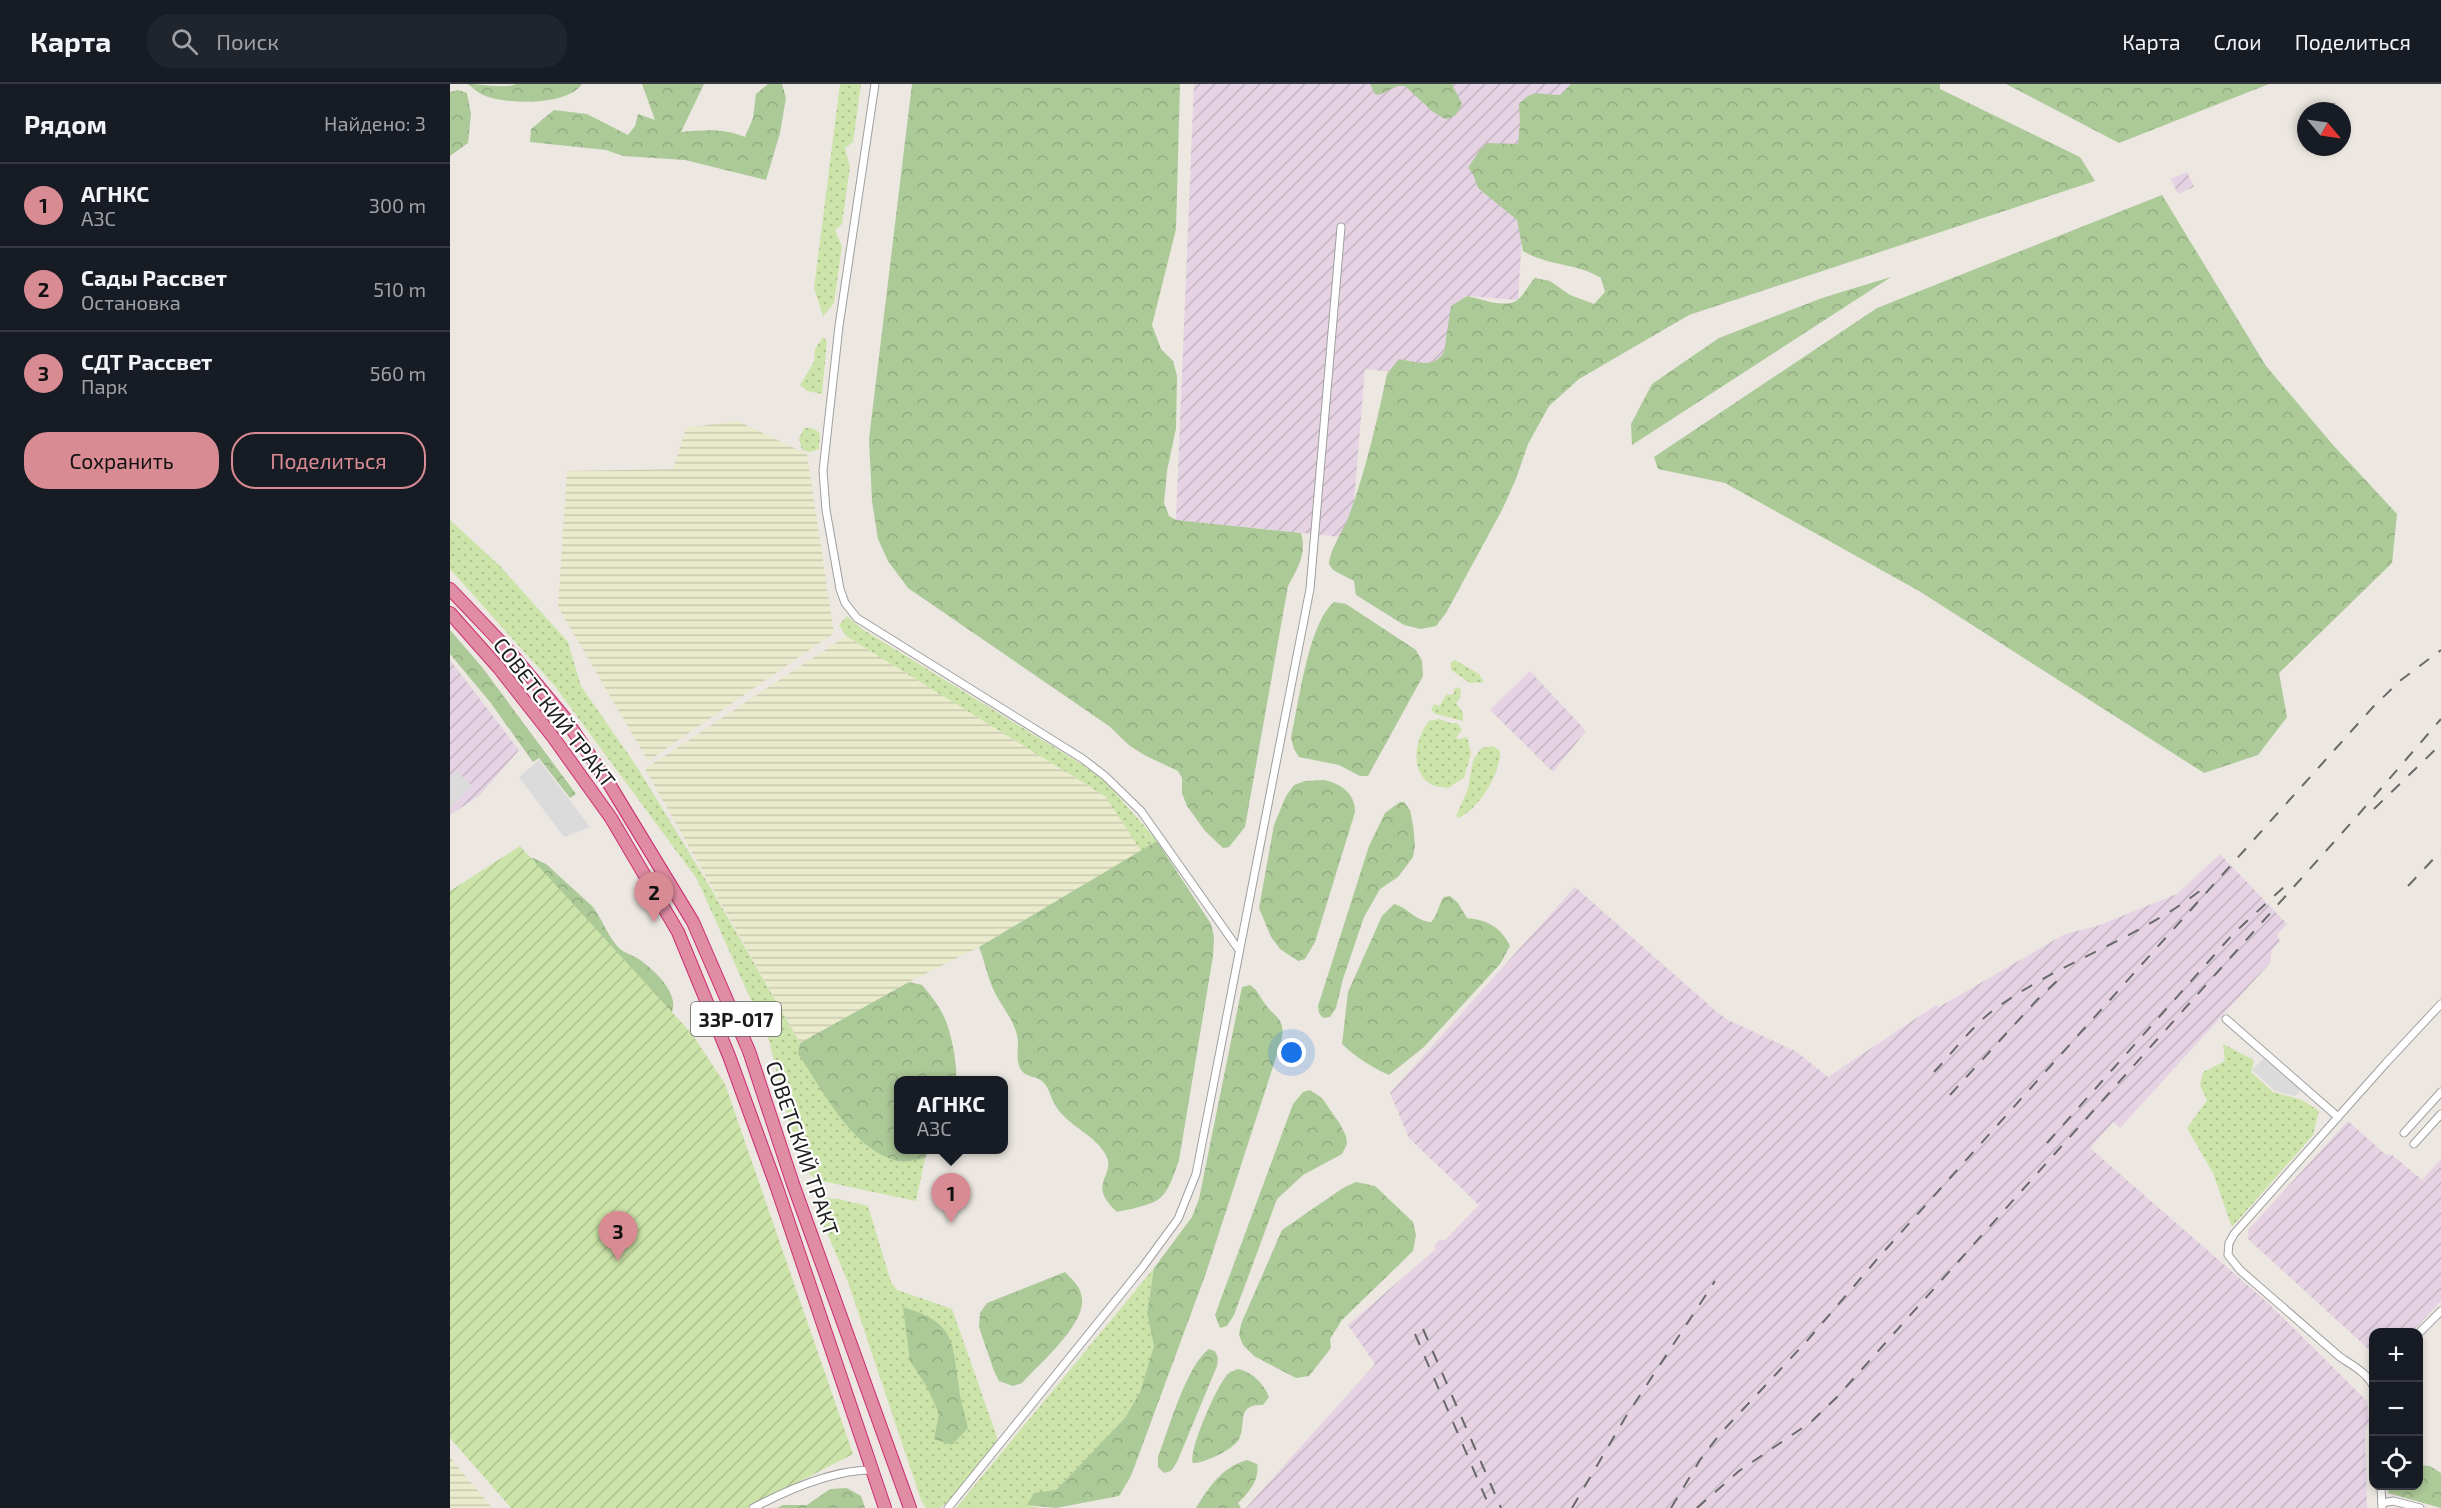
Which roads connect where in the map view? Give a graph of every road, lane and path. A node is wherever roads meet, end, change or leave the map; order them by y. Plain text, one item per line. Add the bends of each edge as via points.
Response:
1 (875, 84) edge
2 (1341, 227) dead end
3 (450, 589) edge
4 (450, 613) edge
5 (1239, 950) junction
6 (2441, 1004) edge
7 (2226, 1019) dead end
8 (2441, 1092) edge
9 (2441, 1114) edge
10 (2338, 1117) junction
11 (2404, 1133) dead end
12 (2414, 1144) dead end
13 (2441, 1311) edge
14 (2423, 1329) edge
15 (2370, 1382) edge
16 (872, 1470) junction
17 (2381, 1490) edge
18 (2382, 1505) edge
19 (753, 1508) edge
20 (885, 1508) edge
21 (910, 1508) edge
22 (948, 1508) edge
23 (2421, 1508) edge

1 - 5 street via 823,471 826,510 845,603 857,618 1105,776 1141,812
2 - 5 street via 1310,589
3 - 21 highway, СОВЕТСКИЙ ТРАКТ / 33Р-017 via 564,717 693,922 749,1051
4 - 16 highway, СОВЕТСКИЙ ТРАКТ / 33Р-017 via 553,736 611,818 678,932 773,1177
5 - 22 street via 1196,1174 1178,1219
6 - 10 street
7 - 10 street
8 - 11 street
9 - 12 street
10 - 15 street via 2234,1234 2228,1255
13 - 14 street
16 - 19 street via 825,1478
16 - 20 highway, СОВЕТСКИЙ ТРАКТ / 33Р-017
17 - 18 street
18 - 23 street via 2393,1501

